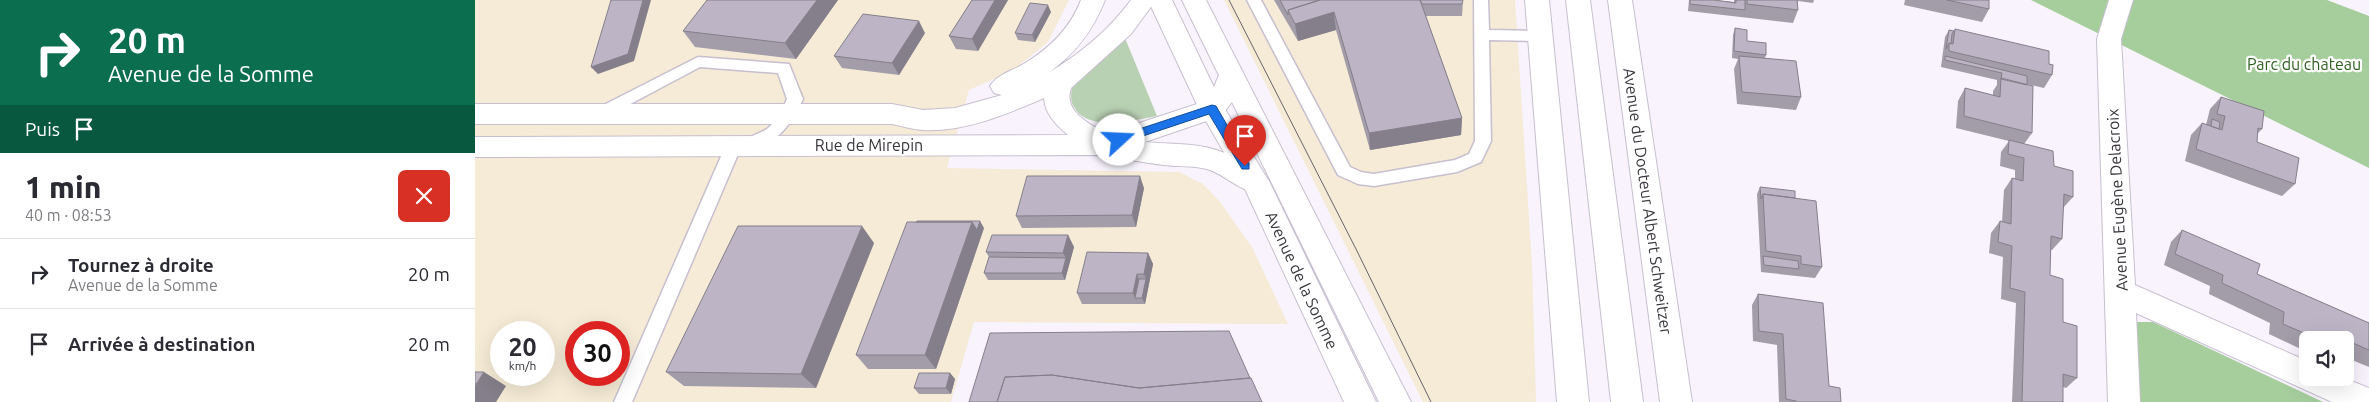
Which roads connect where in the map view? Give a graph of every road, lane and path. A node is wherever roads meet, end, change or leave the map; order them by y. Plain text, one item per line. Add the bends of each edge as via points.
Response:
1 (1093, 0) edge
2 (1143, 0) edge
3 (1160, 0) edge
4 (1194, 0) edge
5 (1254, 0) edge
6 (1481, 0) edge
7 (1537, 0) edge
8 (1570, 0) edge
9 (1578, 0) edge
10 (1620, 0) edge
11 (2121, 0) edge
12 (1581, 34) junction
13 (1481, 35) junction
14 (1541, 36) junction
15 (1076, 68) junction
16 (1231, 74) junction
17 (1212, 109) junction
18 (475, 114) edge
19 (788, 114) junction
20 (892, 114) junction
21 (596, 115) junction
22 (741, 145) junction
23 (1103, 145) junction
24 (475, 147) edge
25 (1256, 183) junction
26 (2121, 292) junction
27 (2299, 372) edge
28 (2330, 386) edge
29 (623, 402) edge
30 (1360, 402) edge
31 (1395, 402) edge
32 (1573, 402) edge
33 (1627, 402) edge
34 (1675, 402) edge
35 (2124, 402) edge
36 (2365, 402) edge

1 - 20 street via 1074,36 1056,55 1027,75 961,102
2 - 15 street, Rue de Mirepin via 1123,28
3 - 17 street, Avenue de la Somme
4 - 16 street, Avenue de la Somme
5 - 13 lane via 1344,171 1358,178 1374,180 1457,166 1475,158 1483,140
6 - 13 lane
7 - 14 street
8 - 12 street
9 - 12 street
10 - 34 street, Avenue du Docteur Albert Schweitzer
11 - 26 street, Avenue Eugène Delacroix via 2109,38
12 - 33 street
13 - 14 lane
14 - 32 street
15 - 20 street, Rue de Mirepin via 1035,91 979,113 923,120
15 - 23 street via 1060,85 1056,102 1061,116
16 - 17 street via 1222,98
16 - 31 street, Avenue de la Somme
17 - 23 street
17 - 25 street, Avenue de la Somme
18 - 21 street, Rue de Mirepin
19 - 20 street, Rue de Mirepin
19 - 21 street, Rue de Mirepin
19 - 21 lane via 795,99 785,68 698,62
19 - 22 lane via 781,127 769,137
22 - 23 street, Rue de Mirepin
22 - 24 street, Rue de Mirepin
22 - 29 lane
23 - 25 street, Rue de Mirepin via 1165,155 1200,156 1228,166
25 - 30 street, Avenue de la Somme
26 - 27 street
26 - 35 street, Avenue Eugène Delacroix
28 - 36 street

